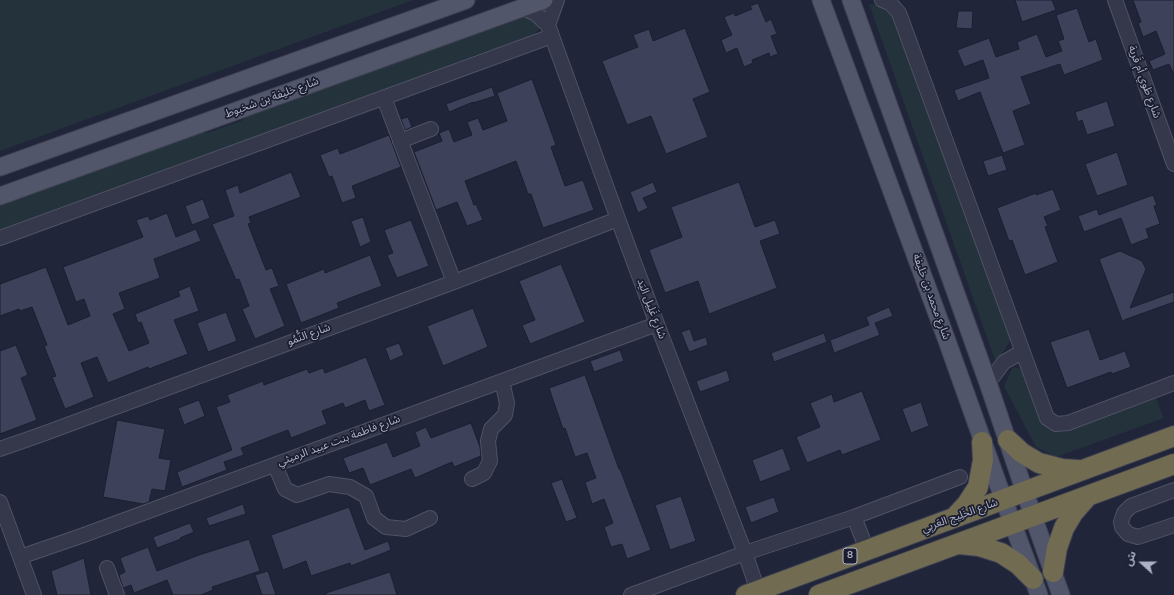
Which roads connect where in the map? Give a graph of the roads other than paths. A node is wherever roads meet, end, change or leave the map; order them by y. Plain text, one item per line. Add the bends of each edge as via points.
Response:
1 (466, 0) edge
2 (544, 0) edge
3 (557, 0) edge
4 (821, 0) edge
5 (851, 0) edge
6 (882, 0) edge
7 (1115, 0) edge
8 (522, 7) junction
9 (550, 31) junction
10 (384, 98) junction
11 (431, 129) dead end
12 (400, 141) junction
13 (1174, 164) edge
14 (0, 167) edge
15 (0, 196) edge
16 (618, 219) junction
17 (0, 238) edge
18 (454, 282) junction
19 (656, 324) junction
20 (1022, 352) junction
21 (502, 381) junction
22 (988, 383) junction
23 (1174, 383) edge
24 (1174, 436) edge
25 (1008, 440) junction
26 (982, 442) junction
27 (0, 449) edge
28 (1174, 464) edge
29 (275, 465) junction
30 (1086, 469) junction
31 (960, 478) dead end
32 (472, 479) dead end
33 (1174, 490) edge
34 (1024, 492) junction
35 (1088, 496) junction
36 (1004, 499) junction
37 (0, 502) edge
38 (1033, 516) junction
39 (854, 517) junction
40 (430, 518) dead end
41 (954, 518) junction
42 (1013, 523) junction
43 (1174, 525) edge
44 (957, 544) junction
45 (867, 550) junction
46 (745, 553) junction
47 (20, 557) junction
48 (107, 568) dead end
49 (1053, 572) junction
50 (1036, 587) edge
51 (752, 593) edge
52 (34, 595) edge
53 (117, 595) edge
54 (631, 595) edge
55 (819, 595) edge
56 (1061, 595) edge

1 - 14 main road
2 - 8 main road, شارع خليفة بن شخبوط
3 - 9 street
4 - 26 main road, شارع محمد بن خليفة via 944,331
5 - 22 main road
6 - 20 street via 890,3 899,13
7 - 13 street, شارع طَوي أم قَرية
8 - 9 street via 536,14
8 - 15 main road, شارع خليفة بن شخبوط
9 - 10 street
9 - 16 street, شارع غَلِيل اليَد
10 - 12 street
10 - 17 street
11 - 12 street
12 - 18 street
16 - 18 street, شارع النُّمُو
16 - 19 street, شارع غَلِيل اليَد
18 - 27 street, شارع النُّمُو
19 - 21 street, شارع فاطمة بنت عبيد الرميثي
19 - 46 street, شارع غَلِيل اليَد
20 - 22 street via 1004,362
20 - 23 street via 1047,418 1056,424 1068,424
21 - 29 street, شارع فاطمة بنت عبيد الرميثي
21 - 32 street via 507,403 505,415 491,429 488,441 490,461 484,473
22 - 25 main road
24 - 30 highway, شارع الخَلِيج العَربِي / 8
25 - 30 highway via 1022,453 1039,463 1062,469
25 - 34 main road
26 - 36 main road, شارع محمد بن خليفة
26 - 41 highway via 983,469 978,487
28 - 35 highway, 8
29 - 40 street via 285,489 297,495 329,484 350,487 366,496 374,518 386,527 406,529
29 - 47 street, شارع فاطمة بنت عبيد الرميثي
30 - 34 highway, شارع الخَلِيج العَربِي / 8
31 - 39 street
33 - 43 street via 1131,506 1124,512 1121,522 1128,534 1138,537
34 - 36 highway, شارع الخَلِيج العَربِي / 8
34 - 38 main road
35 - 38 highway, 8
35 - 49 highway via 1064,528
36 - 41 highway, شارع الخَلِيج العَربِي / 8
36 - 42 main road, شارع محمد بن خليفة
37 - 47 street
38 - 42 highway, 8
38 - 49 main road
39 - 45 street
39 - 46 street
41 - 45 highway, شارع الخَلِيج العَربِي / 8
42 - 44 highway, 8
42 - 50 main road, شارع محمد بن خليفة
44 - 50 highway via 979,546 1001,553 1018,564
44 - 55 highway, 8
45 - 51 highway, شارع الخَلِيج العَربِي / 8
46 - 51 street, شارع غَلِيل اليَد
46 - 54 street
47 - 52 street
48 - 53 street
49 - 56 main road

